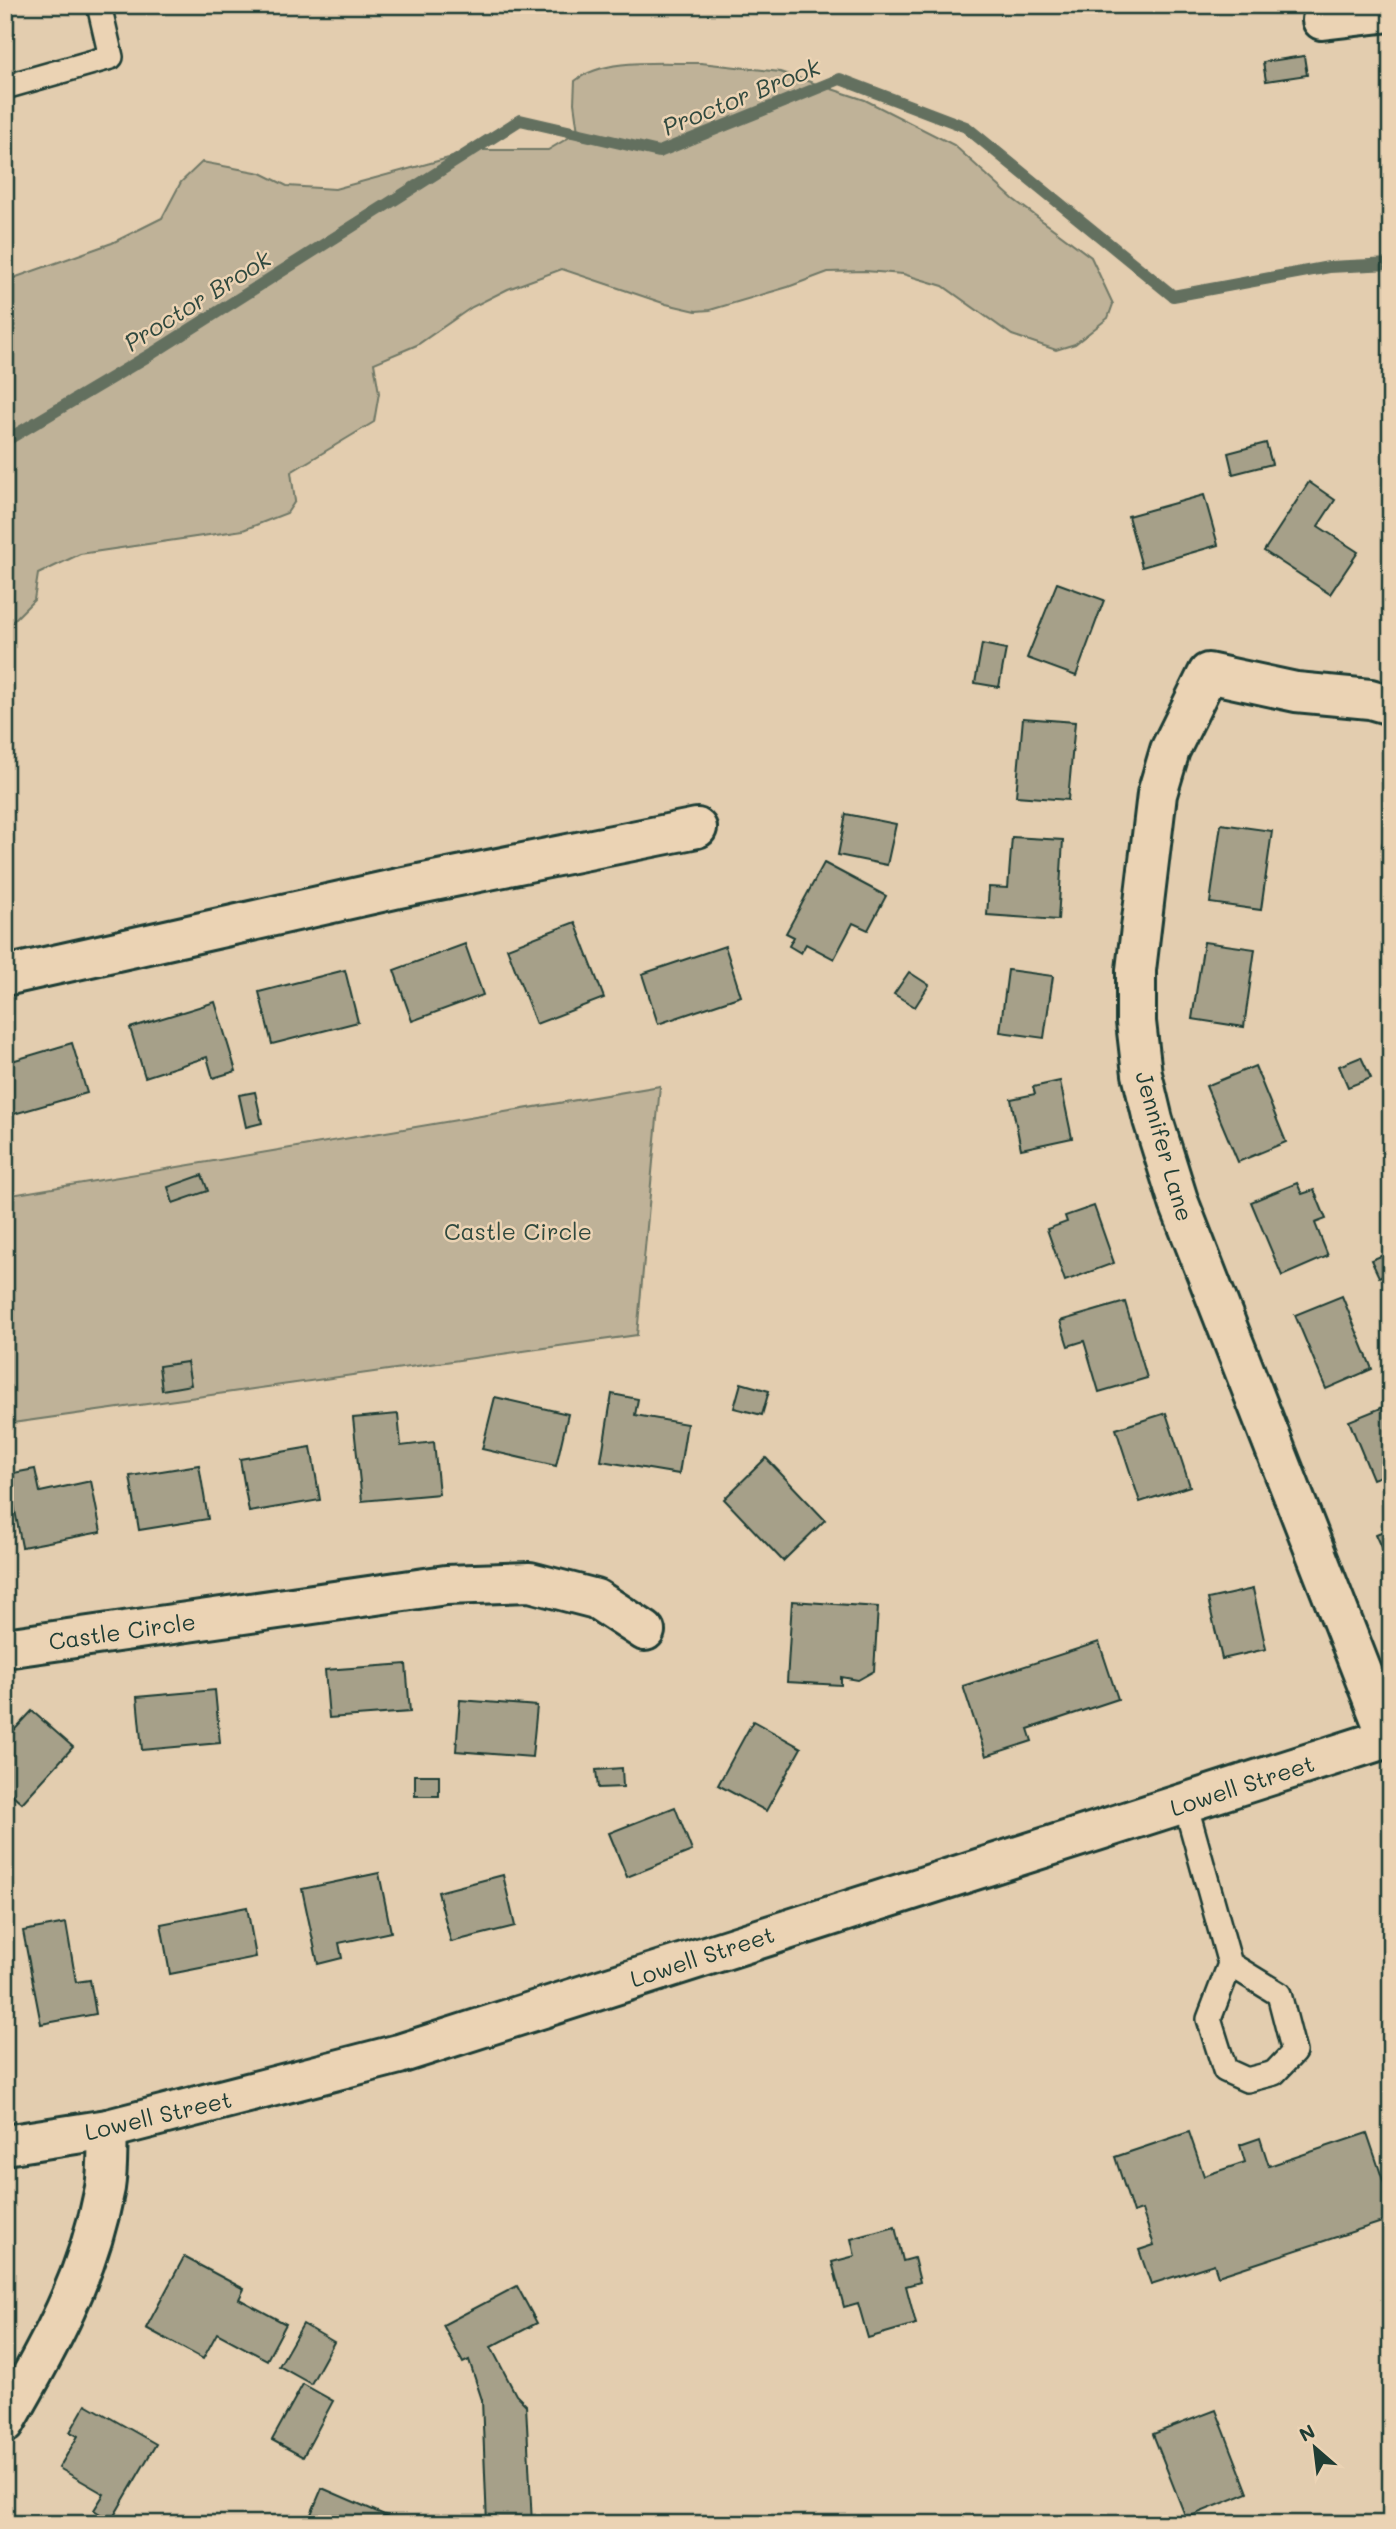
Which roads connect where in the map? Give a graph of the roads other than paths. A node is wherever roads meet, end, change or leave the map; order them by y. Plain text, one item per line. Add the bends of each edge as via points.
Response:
1 (99, 5) edge
2 (1391, 12) edge
3 (1322, 20) dead end
4 (5, 87) edge
5 (1391, 705) edge
6 (697, 828) dead end
7 (5, 976) edge
8 (645, 1630) dead end
9 (5, 1648) edge
10 (1389, 1737) edge
11 (1185, 1803) junction
12 (1230, 1964) junction
13 (108, 2129) junction
14 (5, 2146) edge
15 (5, 2423) edge

1 - 4 lane via 111,57
2 - 3 street
5 - 10 street, Jennifer Lane via 1296,692 1208,673 1170,750 1157,794 1136,970 1142,1074 1179,1203
6 - 7 street via 399,888
8 - 9 street, Castle Circle via 596,1599 530,1582 446,1586
10 - 11 street, Lowell Street
11 - 12 lane
11 - 13 street, Lowell Street via 398,2054
12 - 12 lane via 1279,1994 1294,2052 1274,2073 1247,2080 1225,2070 1209,2019
13 - 14 street, Lowell Street
13 - 15 street via 105,2185 88,2259 46,2352

